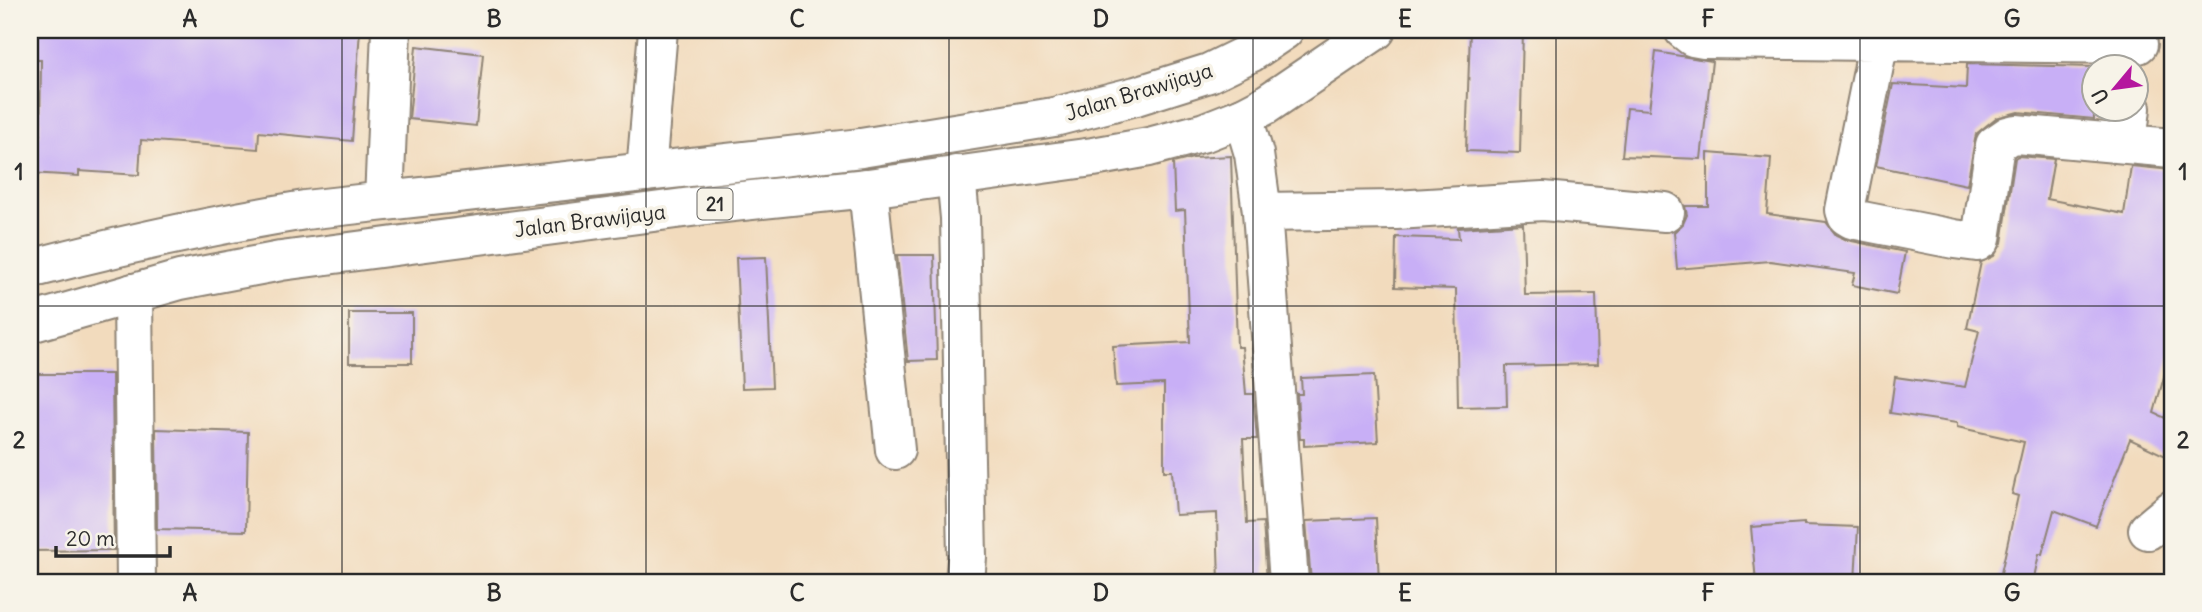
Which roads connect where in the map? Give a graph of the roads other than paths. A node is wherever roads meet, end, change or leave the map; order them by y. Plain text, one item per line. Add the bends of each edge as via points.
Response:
1 (391, 30) edge
2 (658, 30) edge
3 (1284, 30) edge
4 (1376, 30) edge
5 (1684, 30) edge
6 (1879, 41) junction
7 (2138, 47) edge
8 (1243, 117) junction
9 (2129, 126) edge
10 (2172, 148) edge
11 (646, 172) junction
12 (956, 175) junction
13 (868, 188) junction
14 (384, 201) junction
15 (1262, 212) junction
16 (1665, 212) dead end
17 (30, 269) edge
18 (133, 293) junction
19 (30, 323) edge
20 (895, 450) dead end
21 (136, 582) edge
22 (965, 582) edge
23 (1289, 582) edge

1 - 14 main road
2 - 11 main road
3 - 11 main road, Jalan Brawijaya / 21 via 1209,73 1054,117 861,148
4 - 8 main road, Jalan Brawijaya / 21
5 - 6 main road via 1704,39
6 - 7 main road
6 - 9 main road via 1845,211 1852,219 1977,242 1986,215 1995,145 2002,139 2016,134
8 - 12 main road, Jalan Brawijaya / 21 via 1149,147
8 - 15 main road via 1255,154
9 - 10 main road
11 - 14 main road, Jalan Brawijaya / 21
12 - 13 main road, Jalan Brawijaya / 21
12 - 22 main road
13 - 18 main road, Jalan Brawijaya / 21 via 281,261
13 - 20 main road
14 - 17 main road, Jalan Brawijaya / 21 via 221,223
15 - 16 main road via 1543,201
15 - 23 main road
18 - 19 main road, Jalan Brawijaya / 21
18 - 21 main road

